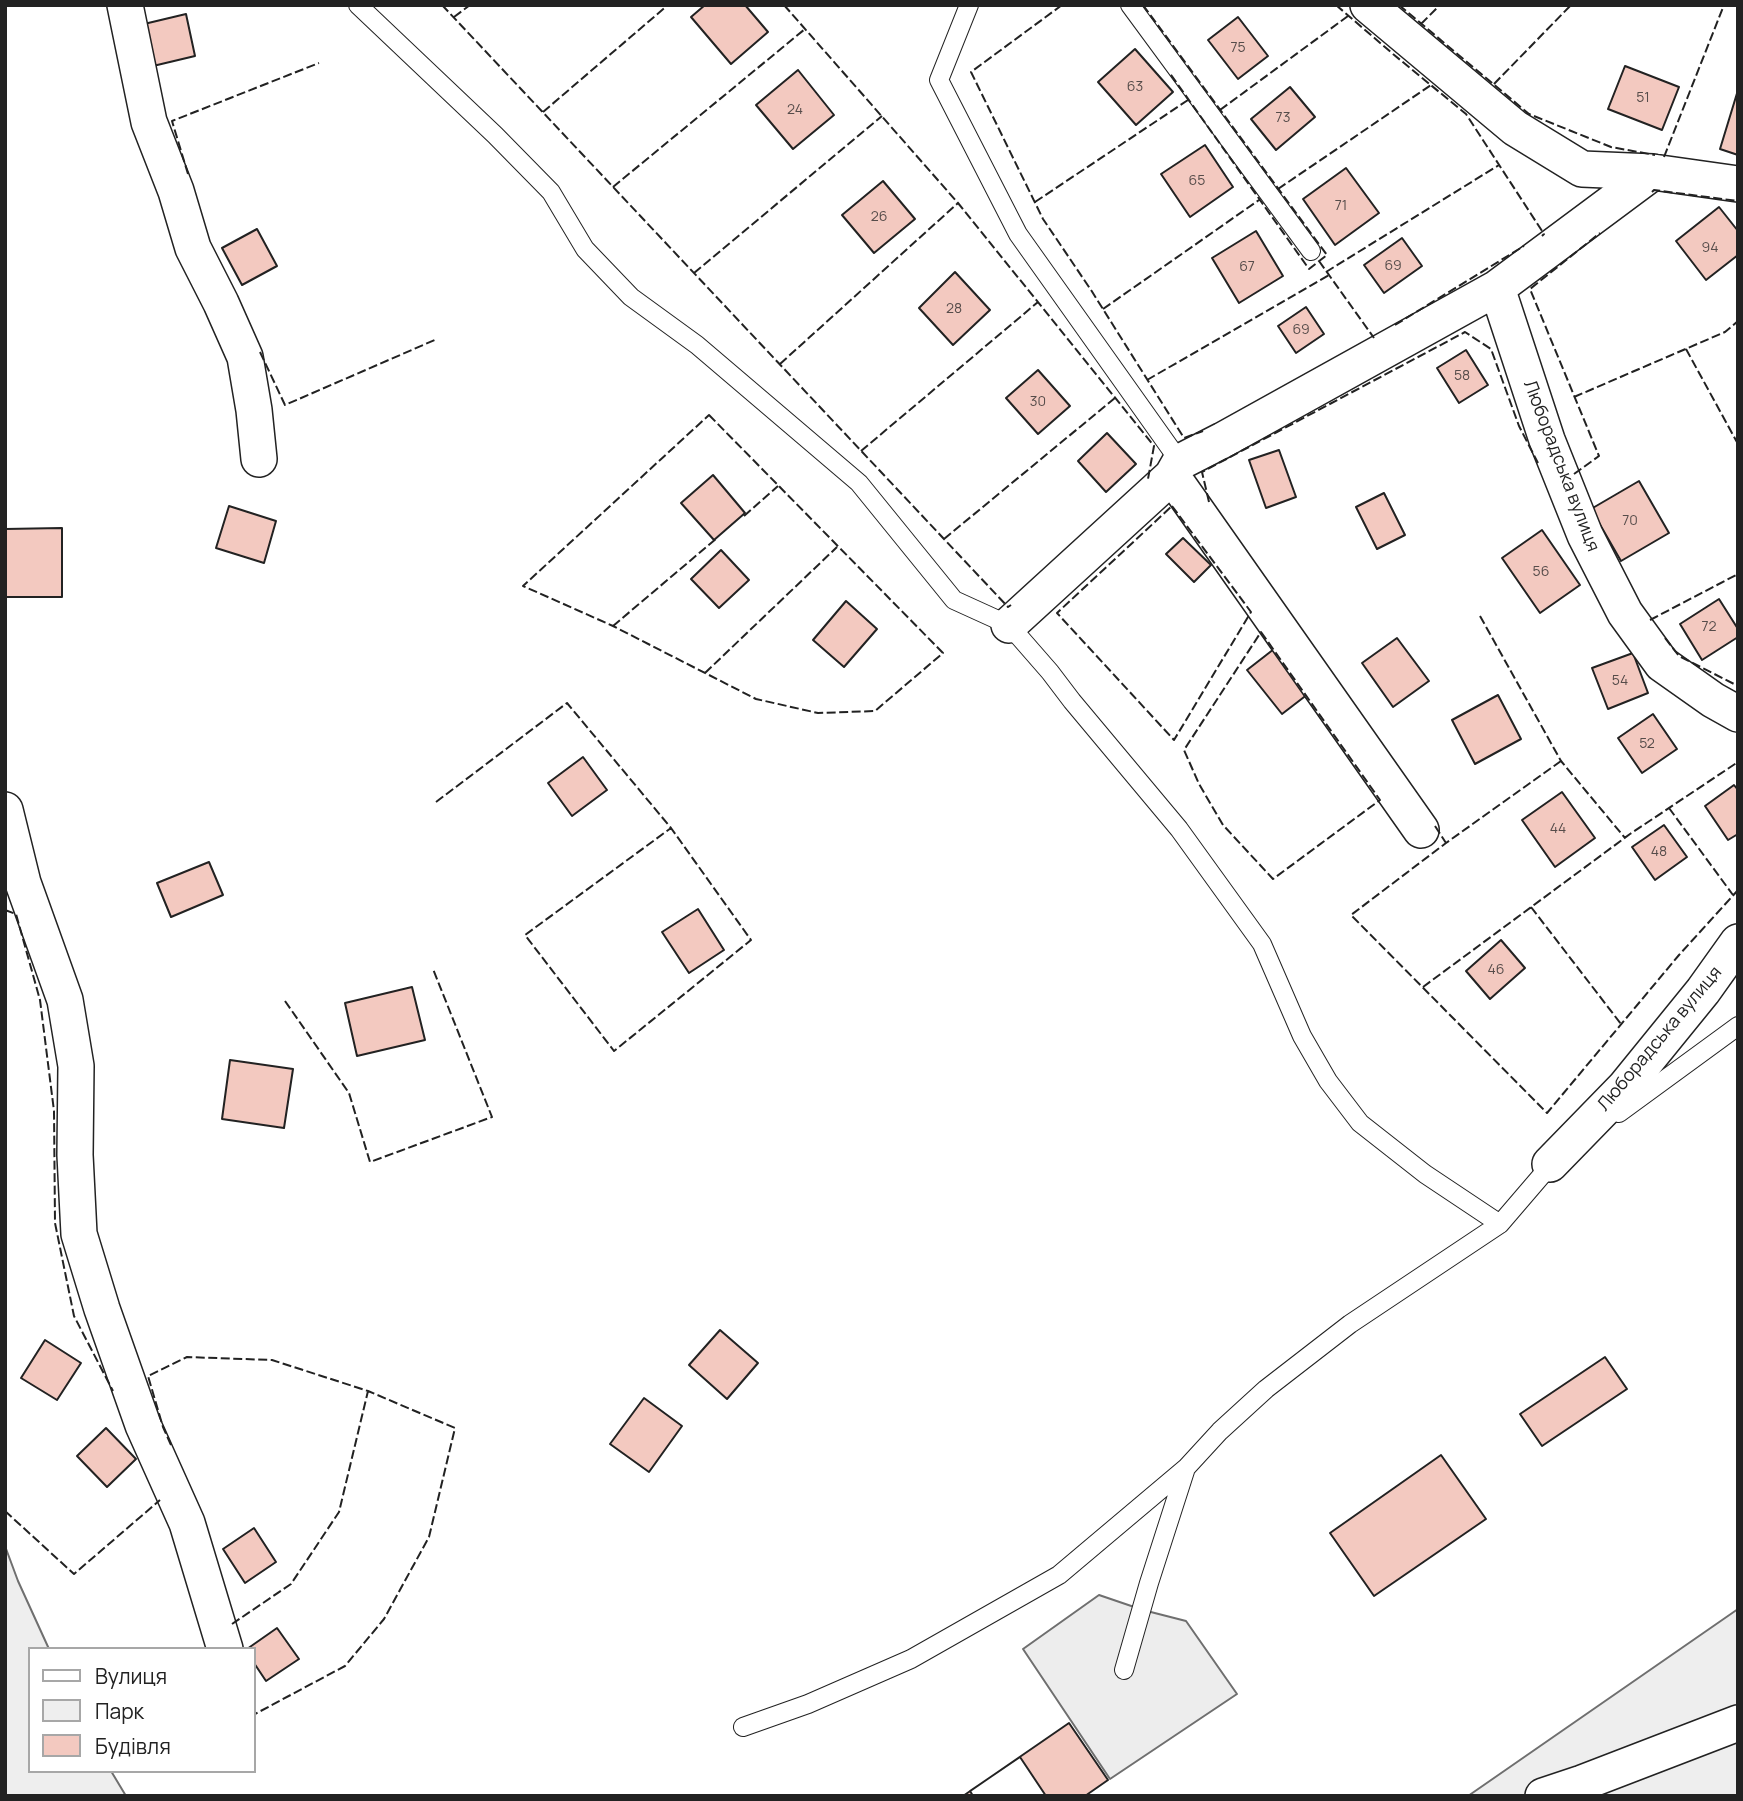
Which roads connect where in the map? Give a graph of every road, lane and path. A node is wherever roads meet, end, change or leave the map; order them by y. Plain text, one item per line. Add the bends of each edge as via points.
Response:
1 (124, 5) edge
2 (359, 5) edge
3 (969, 5) edge
4 (1130, 5) edge
5 (1368, 5) edge
6 (1653, 172) junction
7 (1738, 184) edge
8 (1311, 251) dead end
9 (1497, 288) junction
10 (259, 459) dead end
11 (1176, 469) junction
12 (1009, 625) junction
13 (1738, 714) edge
14 (5, 810) edge
15 (1421, 830) dead end
16 (14, 881) edge
17 (1738, 942) edge
18 (1738, 1026) edge
19 (1550, 1164) junction
20 (1500, 1224) junction
21 (1186, 1468) junction
22 (224, 1647) edge
23 (1124, 1670) dead end
24 (1738, 1723) edge
25 (743, 1727) dead end
26 (1543, 1796) edge

1 - 10 street via 149,121 193,247 245,357
2 - 12 lane via 551,192 585,249 631,297 697,345 859,483 954,600
3 - 11 lane via 939,80 1018,234
4 - 8 lane
5 - 6 street via 1515,128 1582,169
6 - 7 street
6 - 9 street
9 - 11 street
9 - 13 street, Люборадська вулиця via 1547,440 1585,535 1625,614 1662,664
11 - 12 street
11 - 15 street
12 - 20 lane via 1179,829 1262,944 1303,1036 1328,1081 1360,1123
14 - 16 street
16 - 22 street via 65,1000 76,1066 79,1234 143,1425 187,1523
17 - 19 street, Люборадська вулиця via 1625,1087
18 - 19 lane
19 - 20 lane
20 - 21 lane via 1329,1340 1266,1389
21 - 23 lane
21 - 25 lane via 1059,1575 911,1659
24 - 26 street

